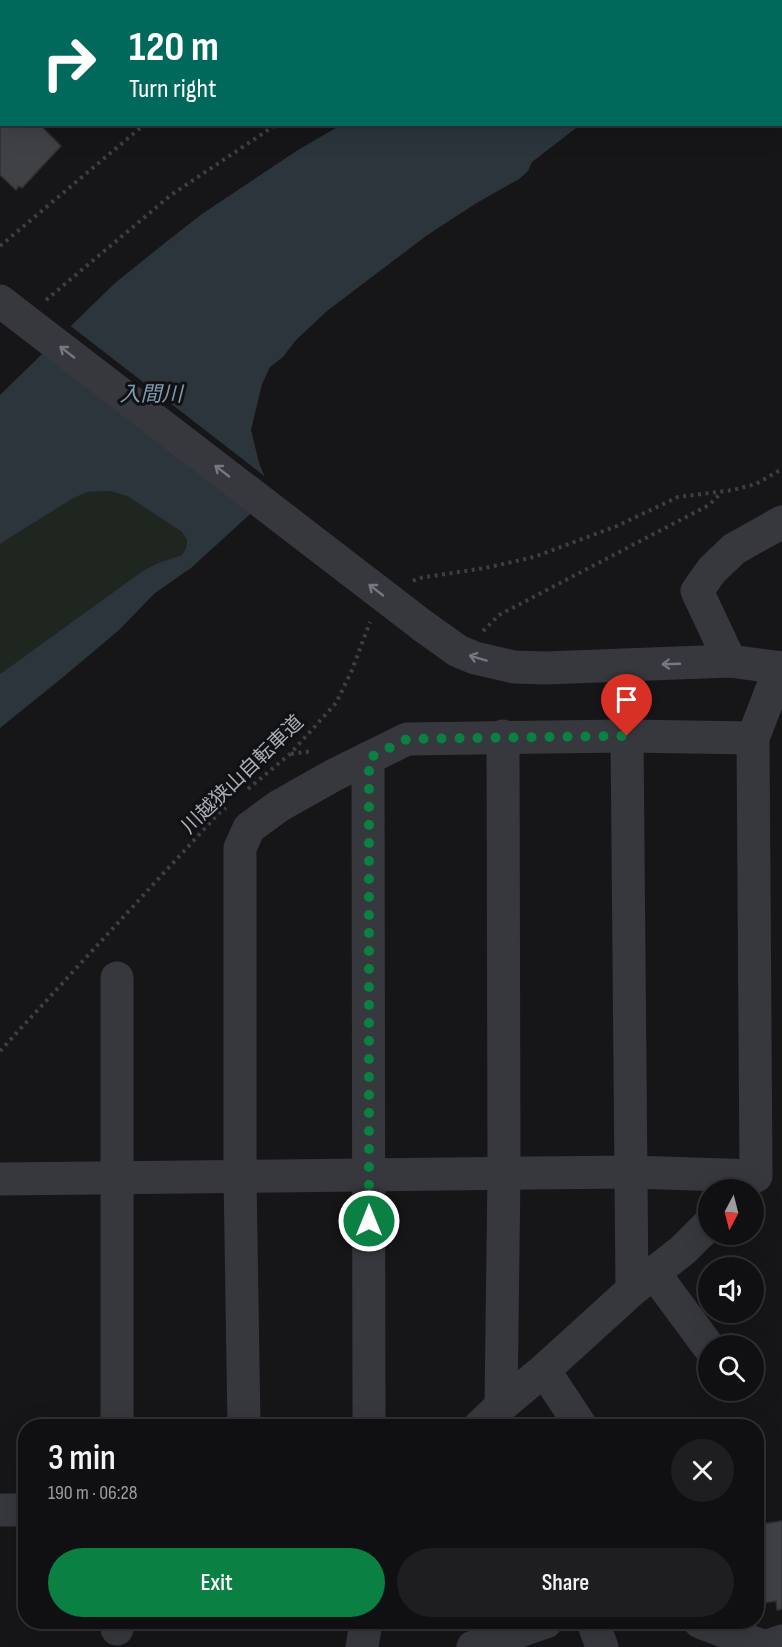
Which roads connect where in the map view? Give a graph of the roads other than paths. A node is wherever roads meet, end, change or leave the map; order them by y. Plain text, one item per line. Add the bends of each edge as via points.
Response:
1 (0, 301) edge
2 (782, 522) edge
3 (730, 661) junction
4 (781, 668) edge
5 (503, 736) junction
6 (627, 736) junction
7 (753, 738) junction
8 (369, 758) junction
9 (117, 978) dead end
10 (782, 1155) edge
11 (631, 1172) junction
12 (504, 1173) junction
13 (369, 1175) junction
14 (240, 1176) junction
15 (117, 1178) junction
16 (0, 1179) edge
17 (707, 1179) edge
18 (750, 1179) edge
19 (755, 1179) edge
20 (698, 1235) edge
21 (643, 1282) junction
22 (698, 1336) edge
23 (544, 1370) junction
24 (491, 1416) edge
25 (117, 1419) edge
26 (244, 1419) edge
27 (369, 1419) edge
28 (576, 1419) edge
29 (0, 1510) edge
30 (18, 1510) edge
31 (365, 1629) edge
32 (526, 1629) edge
33 (596, 1629) edge
34 (718, 1629) edge
35 (782, 1641) edge
36 (362, 1647) edge
37 (473, 1647) edge
38 (602, 1647) edge

3 -> 1 street, bridge via 514,667 458,651
2 - 3 street via 734,549 696,591
3 - 4 street
4 - 7 street
5 - 6 street
5 - 8 street via 407,739
5 - 12 street
6 - 7 street
6 - 11 street
7 - 18 street
8 - 13 street
8 - 14 street via 279,806 249,828 240,848
9 - 15 street
10 - 19 street
11 - 12 street
11 - 17 street
11 - 21 street
12 - 13 street
12 - 24 street
13 - 14 street
13 - 27 street
14 - 15 street
14 - 26 street
15 - 16 street
15 - 25 street
20 - 21 street
21 - 22 street
21 - 23 street
23 - 24 street
23 - 28 street
29 - 30 street
31 - 36 street
32 - 37 street
33 - 38 street
34 - 35 street via 765,1647

